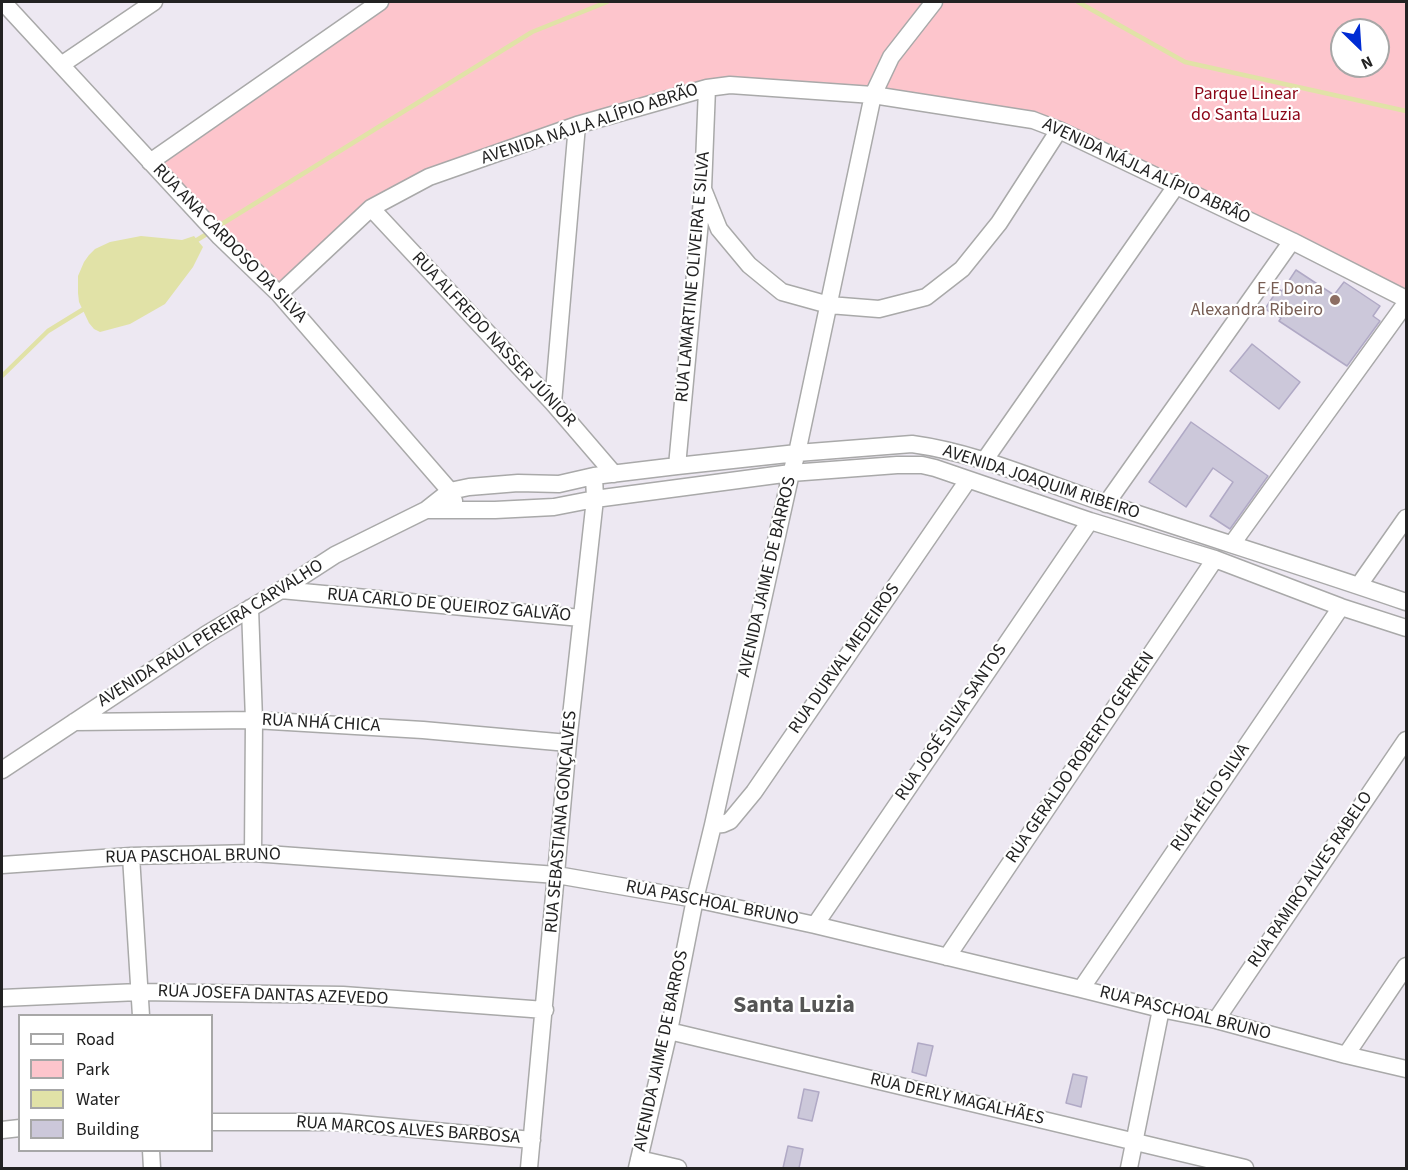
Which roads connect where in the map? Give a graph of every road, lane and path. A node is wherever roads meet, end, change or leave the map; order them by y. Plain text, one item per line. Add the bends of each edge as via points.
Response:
1 (3, 2) edge
2 (153, 2) edge
3 (380, 2) edge
4 (934, 2) edge
5 (62, 65) junction
6 (706, 88) junction
7 (873, 95) junction
8 (577, 125) junction
9 (1059, 130) junction
10 (150, 162) junction
11 (1176, 186) junction
12 (703, 189) junction
13 (371, 208) junction
14 (1292, 241) junction
15 (279, 294) junction
16 (1407, 301) edge
17 (829, 305) junction
18 (554, 403) junction
19 (797, 453) junction
20 (984, 461) junction
21 (676, 466) junction
22 (791, 473) junction
23 (614, 474) junction
24 (594, 476) junction
25 (968, 480) junction
26 (450, 491) junction
27 (595, 499) junction
28 (1106, 504) junction
29 (426, 510) junction
30 (456, 510) junction
31 (1407, 518) edge
32 (1090, 521) junction
33 (1232, 544) junction
34 (1215, 560) junction
35 (1359, 585) junction
36 (281, 590) junction
37 (1407, 602) edge
38 (1341, 607) junction
39 (250, 608) junction
40 (581, 618) junction
41 (1407, 628) edge
42 (254, 720) junction
43 (73, 722) junction
44 (1407, 740) edge
45 (568, 743) junction
46 (2, 770) edge
47 (713, 825) junction
48 (253, 853) junction
49 (131, 856) junction
50 (2, 866) edge
51 (557, 875) junction
52 (695, 898) junction
53 (815, 925) junction
54 (947, 957) junction
55 (1407, 966) edge
56 (1081, 989) junction
57 (139, 992) junction
58 (2, 998) edge
59 (1161, 1009) junction
60 (545, 1010) junction
61 (141, 1014) edge
62 (1216, 1020) junction
63 (669, 1031) junction
64 (1346, 1055) junction
65 (1407, 1069) edge
66 (213, 1122) edge
67 (18, 1128) edge
68 (2, 1130) edge
69 (532, 1140) junction
70 (1134, 1142) junction
71 (151, 1152) edge
72 (638, 1164) edge
73 (152, 1168) edge
74 (529, 1168) edge
75 (678, 1168) edge
76 (1129, 1168) edge
77 (1245, 1168) edge

1 - 5 street, RUA ANA CARDOSO DA SILVA
2 - 5 street
3 - 10 street
4 - 7 street, AVENIDA JAIME DE BARROS via 891,57
5 - 10 street, RUA ANA CARDOSO DA SILVA
6 - 7 street, AVENIDA NÁJLA ALÍPIO ABRÃO via 730,85
6 - 8 street, AVENIDA NÁJLA ALÍPIO ABRÃO
6 - 12 street, RUA LAMARTINE OLIVEIRA E SILVA
7 - 9 street, AVENIDA NÁJLA ALÍPIO ABRÃO via 1033,120
7 - 17 street, AVENIDA JAIME DE BARROS
8 - 13 street, AVENIDA NÁJLA ALÍPIO ABRÃO via 429,177
8 - 18 street
9 - 11 street, AVENIDA NÁJLA ALÍPIO ABRÃO
9 - 17 street via 999,223 962,269 926,297 879,309
10 - 15 street, RUA ANA CARDOSO DA SILVA
11 - 14 street, AVENIDA NÁJLA ALÍPIO ABRÃO
11 - 20 street
12 - 17 street via 719,229 749,265 782,292
12 - 21 street, RUA LAMARTINE OLIVEIRA E SILVA
13 - 15 street, AVENIDA NÁJLA ALÍPIO ABRÃO
13 - 18 street, RUA ALFREDO NASSER JÚNIOR
14 - 16 street, AVENIDA NÁJLA ALÍPIO ABRÃO
14 - 28 street
15 - 26 street, RUA ANA CARDOSO DA SILVA
16 - 33 street
17 - 19 street, AVENIDA JAIME DE BARROS
18 - 23 street, RUA ALFREDO NASSER JÚNIOR
19 - 20 street, AVENIDA JOAQUIM RIBEIRO via 912,444
19 - 21 street, AVENIDA JOAQUIM RIBEIRO
19 - 22 street, AVENIDA JAIME DE BARROS
20 - 28 street, AVENIDA JOAQUIM RIBEIRO
21 - 23 street, AVENIDA JOAQUIM RIBEIRO
22 - 25 street, AVENIDA JOAQUIM RIBEIRO via 921,465
22 - 27 street, AVENIDA JOAQUIM RIBEIRO
22 - 47 street, AVENIDA JAIME DE BARROS
23 - 24 street, AVENIDA JOAQUIM RIBEIRO
24 - 26 street, AVENIDA JOAQUIM RIBEIRO via 559,484 518,483
24 - 27 street, RUA SEBASTIANA GONÇALVES
25 - 32 street, AVENIDA JOAQUIM RIBEIRO
25 - 47 street, RUA DURVAL MEDEIROS via 754,792 730,821
26 - 29 street, AVENIDA RAUL PEREIRA CARVALHO
26 - 30 street
27 - 30 street, AVENIDA JOAQUIM RIBEIRO via 554,507
27 - 40 street, RUA SEBASTIANA GONÇALVES
28 - 33 street, AVENIDA JOAQUIM RIBEIRO
29 - 30 street, AVENIDA RAUL PEREIRA CARVALHO
29 - 36 street, AVENIDA RAUL PEREIRA CARVALHO via 335,555
31 - 35 street
32 - 34 street, AVENIDA JOAQUIM RIBEIRO
32 - 53 street, RUA JOSÉ SILVA SANTOS
33 - 35 street, AVENIDA JOAQUIM RIBEIRO
34 - 38 street, AVENIDA JOAQUIM RIBEIRO
34 - 54 street, RUA GERALDO ROBERTO GERKEN
35 - 37 street, AVENIDA JOAQUIM RIBEIRO
36 - 39 street, AVENIDA RAUL PEREIRA CARVALHO
36 - 40 street, RUA CARLO DE QUEIROZ GALVÃO
38 - 41 street, AVENIDA JOAQUIM RIBEIRO
38 - 56 street, RUA HÉLIO SILVA
39 - 42 street
39 - 43 street, AVENIDA RAUL PEREIRA CARVALHO
40 - 45 street, RUA SEBASTIANA GONÇALVES
42 - 43 street, RUA NHÁ CHICA
42 - 45 street, RUA NHÁ CHICA
42 - 48 street
43 - 46 street, AVENIDA RAUL PEREIRA CARVALHO
44 - 62 street, RUA RAMIRO ALVES RABELO
45 - 51 street, RUA SEBASTIANA GONÇALVES
47 - 52 street, AVENIDA JAIME DE BARROS
48 - 49 street, RUA PASCHOAL BRUNO
48 - 51 street, RUA PASCHOAL BRUNO
49 - 50 street, RUA PASCHOAL BRUNO
49 - 57 street
51 - 52 street, RUA PASCHOAL BRUNO
51 - 60 street, RUA SEBASTIANA GONÇALVES
52 - 53 street, RUA PASCHOAL BRUNO
52 - 63 street, AVENIDA JAIME DE BARROS
53 - 54 street, RUA PASCHOAL BRUNO
54 - 56 street, RUA PASCHOAL BRUNO
55 - 64 street
56 - 59 street, RUA PASCHOAL BRUNO
57 - 58 street, RUA JOSEFA DANTAS AZEVEDO
57 - 60 street, RUA JOSEFA DANTAS AZEVEDO via 343,995
57 - 61 street
59 - 62 street, RUA PASCHOAL BRUNO
59 - 70 street
60 - 69 street, RUA SEBASTIANA GONÇALVES
62 - 64 street, RUA PASCHOAL BRUNO
63 - 70 street, RUA DERLY MAGALHÃES
63 - 72 street, AVENIDA JAIME DE BARROS
64 - 65 street, RUA PASCHOAL BRUNO
66 - 69 street, RUA MARCOS ALVES BARBOSA via 339,1122
67 - 68 street
69 - 74 street, RUA SEBASTIANA GONÇALVES
70 - 76 street
70 - 77 street, RUA DERLY MAGALHÃES
71 - 73 street
72 - 75 street

